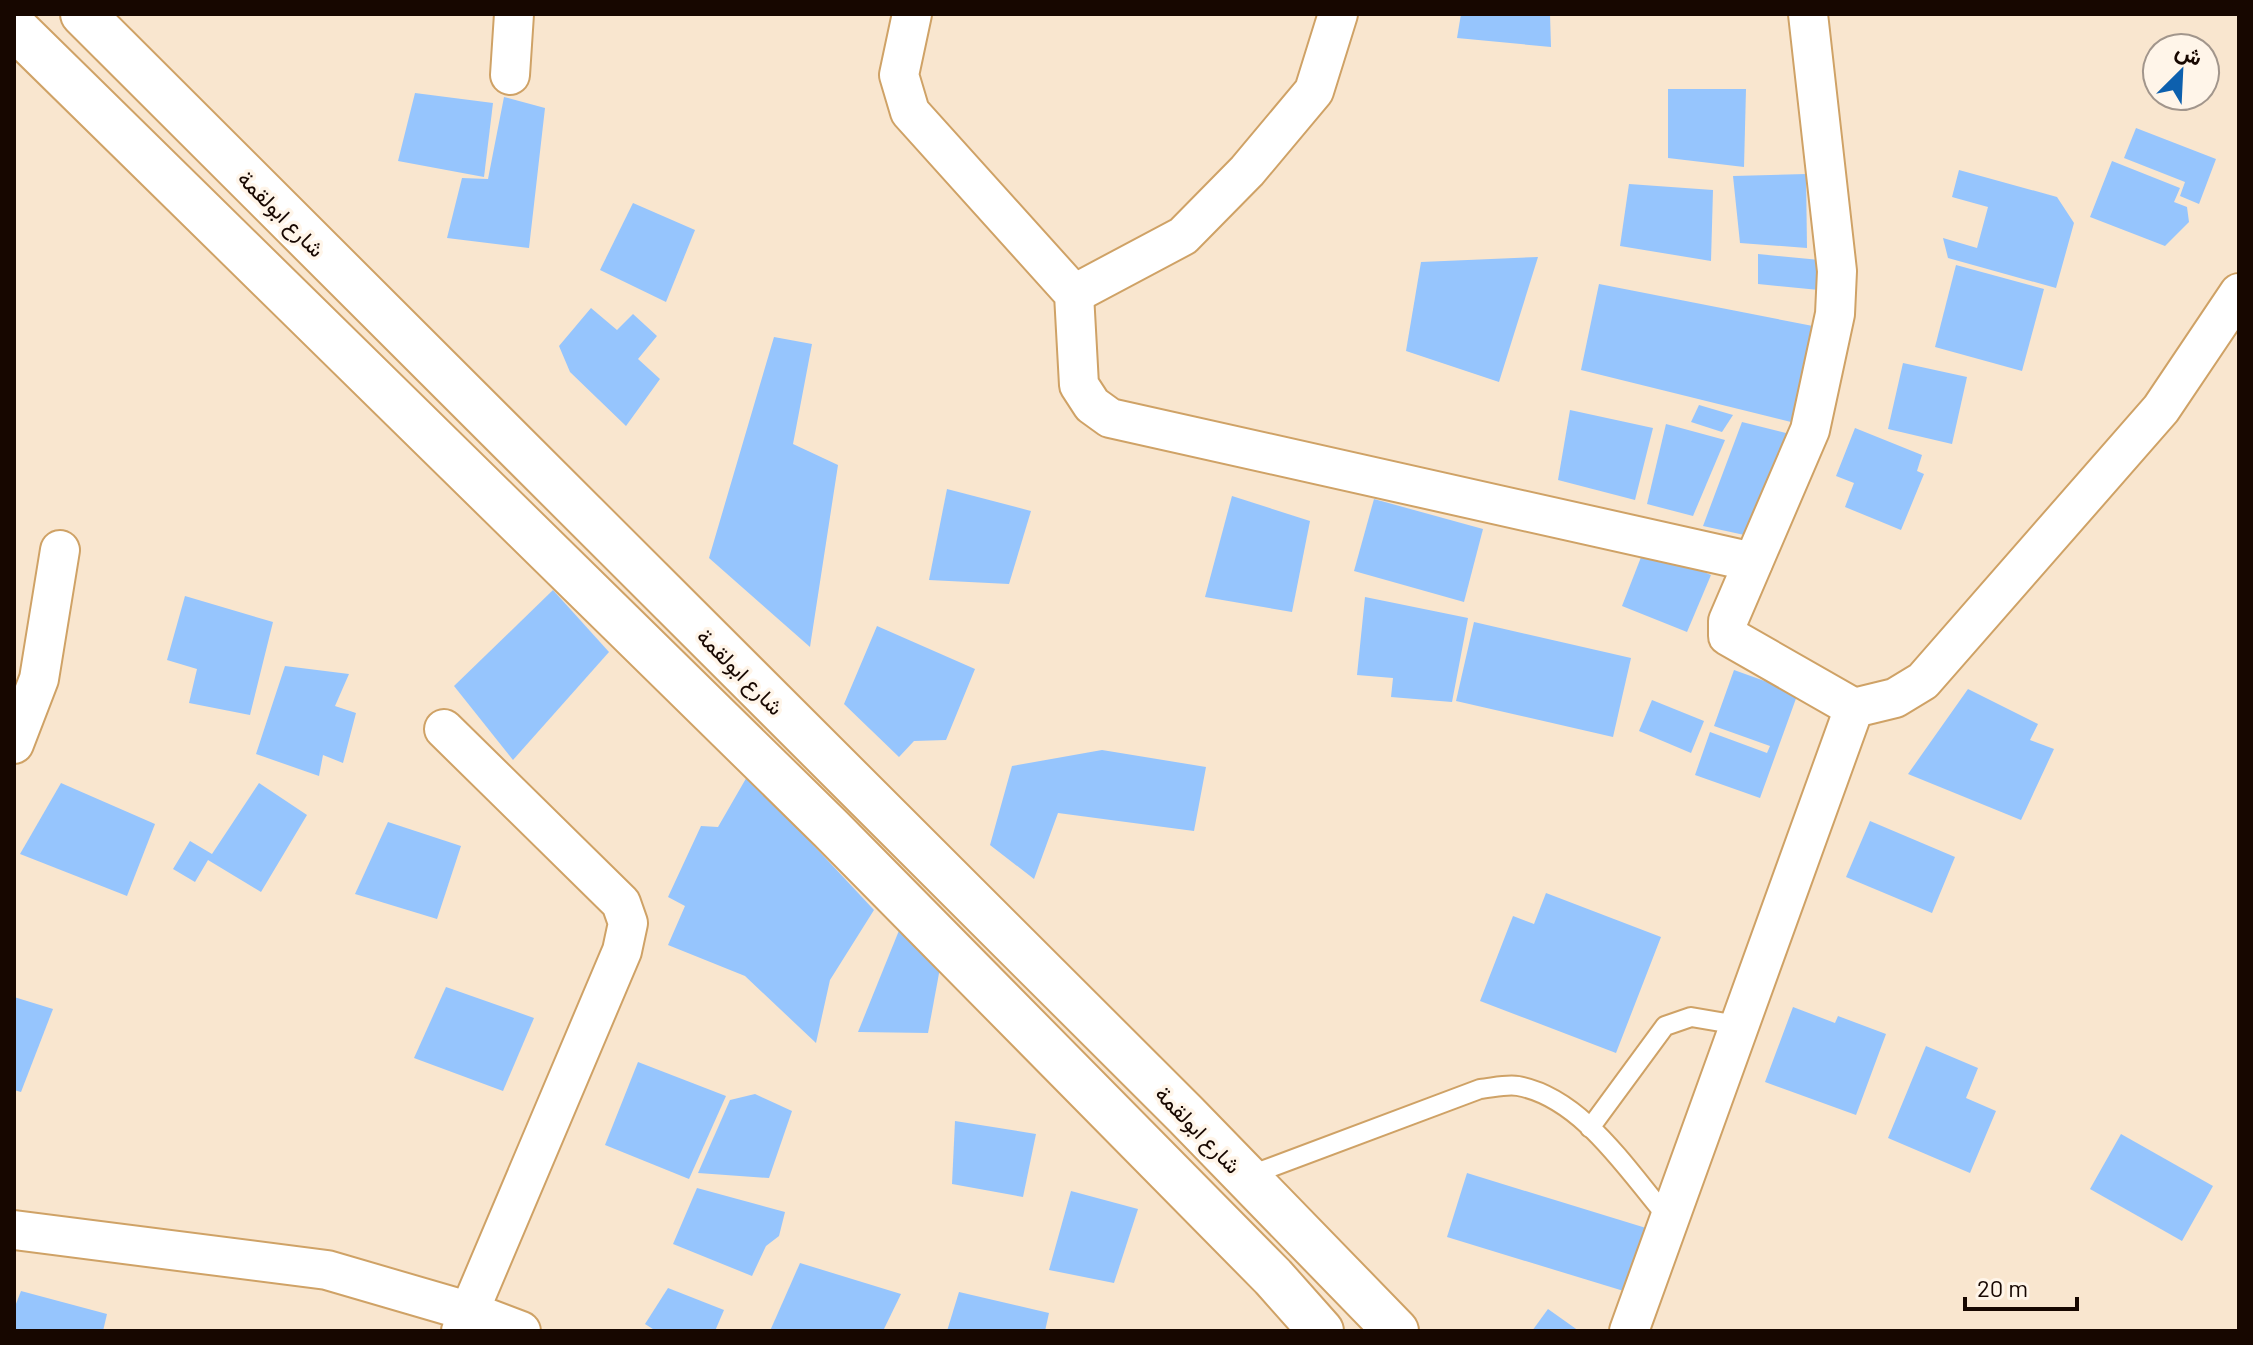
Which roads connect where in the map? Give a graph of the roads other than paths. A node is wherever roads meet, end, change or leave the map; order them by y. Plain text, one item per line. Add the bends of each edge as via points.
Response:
1 (83, 14) edge
2 (514, 14) edge
3 (912, 14) edge
4 (1338, 14) edge
5 (1808, 14) edge
6 (14, 27) edge
7 (510, 75) dead end
8 (2239, 293) edge
9 (1074, 294) junction
10 (60, 550) dead end
11 (1753, 562) junction
12 (1854, 708) junction
13 (444, 729) dead end
14 (14, 744) edge
15 (1738, 1025) junction
16 (1590, 1128) junction
17 (1246, 1177) junction
18 (1670, 1220) junction
19 (14, 1230) edge
20 (466, 1321) edge
21 (521, 1331) edge
22 (1321, 1331) edge
23 (1396, 1331) edge
24 (1629, 1331) edge

1 - 17 street, شارع ابولقمة
2 - 7 street
3 - 9 street via 899,75 910,112
4 - 9 street via 1314,91 1247,171 1183,236
5 - 11 street via 1837,271 1835,314 1810,430
6 - 22 street via 820,818
8 - 12 street via 2161,409 1923,681 1895,698
9 - 11 street via 1079,385 1092,405 1110,418
10 - 14 street via 39,679
11 - 12 street via 1728,621 1728,636
12 - 15 street
13 - 20 street via 621,903 628,923 622,951
15 - 16 lane via 1691,1017 1665,1026
15 - 18 street
16 - 17 lane via 1551,1096 1515,1085 1480,1089
16 - 18 lane
17 - 23 street, شارع ابولقمة
18 - 24 street
19 - 20 street via 327,1270
20 - 21 street

